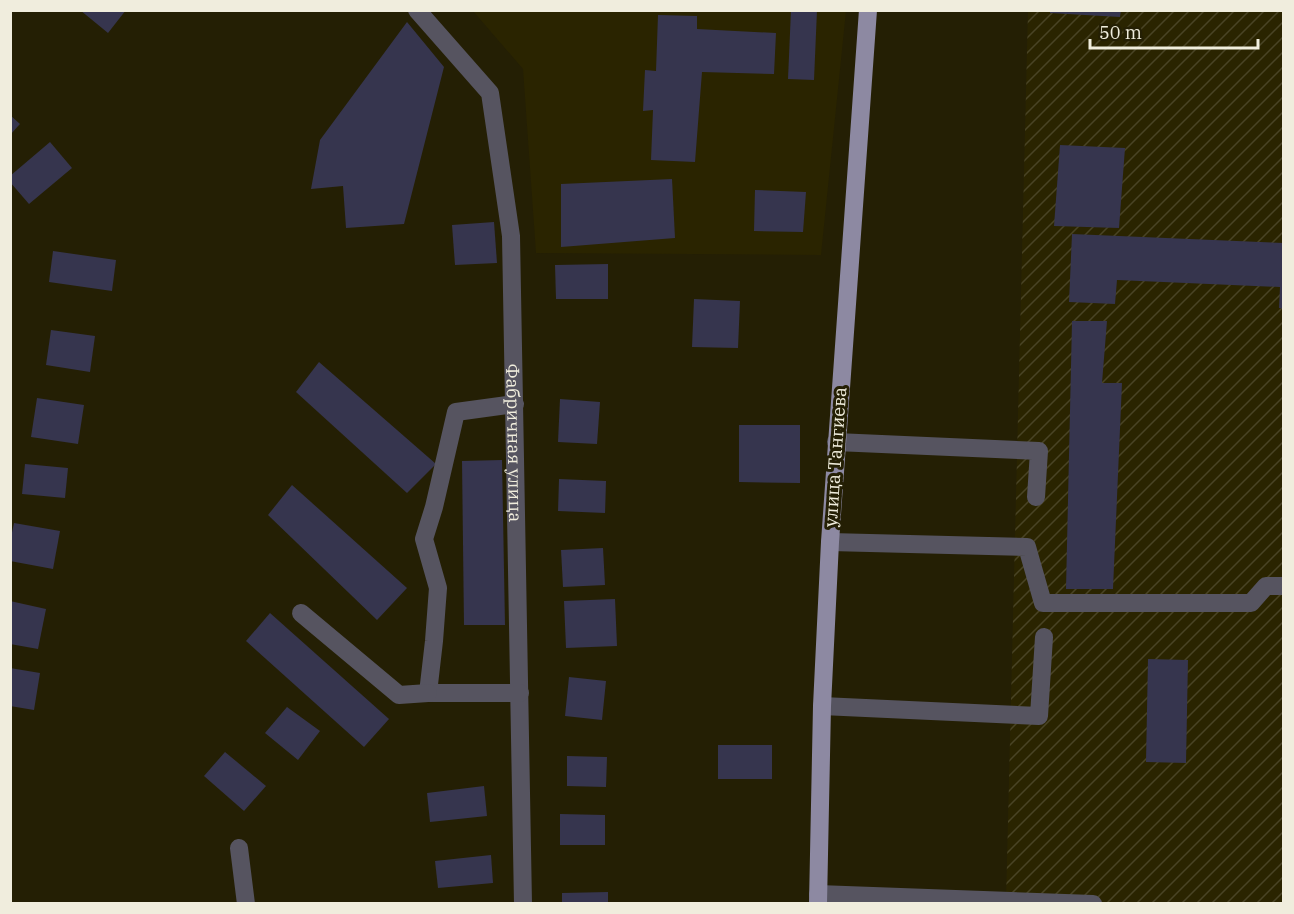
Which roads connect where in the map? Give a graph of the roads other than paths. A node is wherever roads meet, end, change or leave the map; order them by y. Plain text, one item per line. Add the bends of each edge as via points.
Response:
1 (417, 10) edge
2 (868, 10) edge
3 (515, 404) junction
4 (836, 442) junction
5 (1036, 497) dead end
6 (830, 542) junction
7 (1284, 586) edge
8 (301, 613) dead end
9 (1044, 637) dead end
10 (428, 693) junction
11 (519, 693) junction
12 (822, 706) junction
13 (239, 848) dead end
14 (818, 899) edge
15 (246, 903) edge
16 (523, 903) edge
17 (1093, 903) edge

1 - 3 street, Фабричная улица via 490,93 511,236
2 - 4 main road, улица Тангиева
3 - 10 street via 456,412 424,539 438,588
3 - 11 street, Фабричная улица
4 - 5 street via 1039,451
4 - 6 main road, улица Тангиева
6 - 7 street via 1027,547 1043,603 1251,603 1266,586
6 - 12 main road, улица Тангиева
8 - 10 street via 399,695
9 - 12 street via 1039,716
10 - 11 street
11 - 16 street, Фабричная улица
12 - 14 main road, улица Тангиева
13 - 15 street
14 - 17 street

